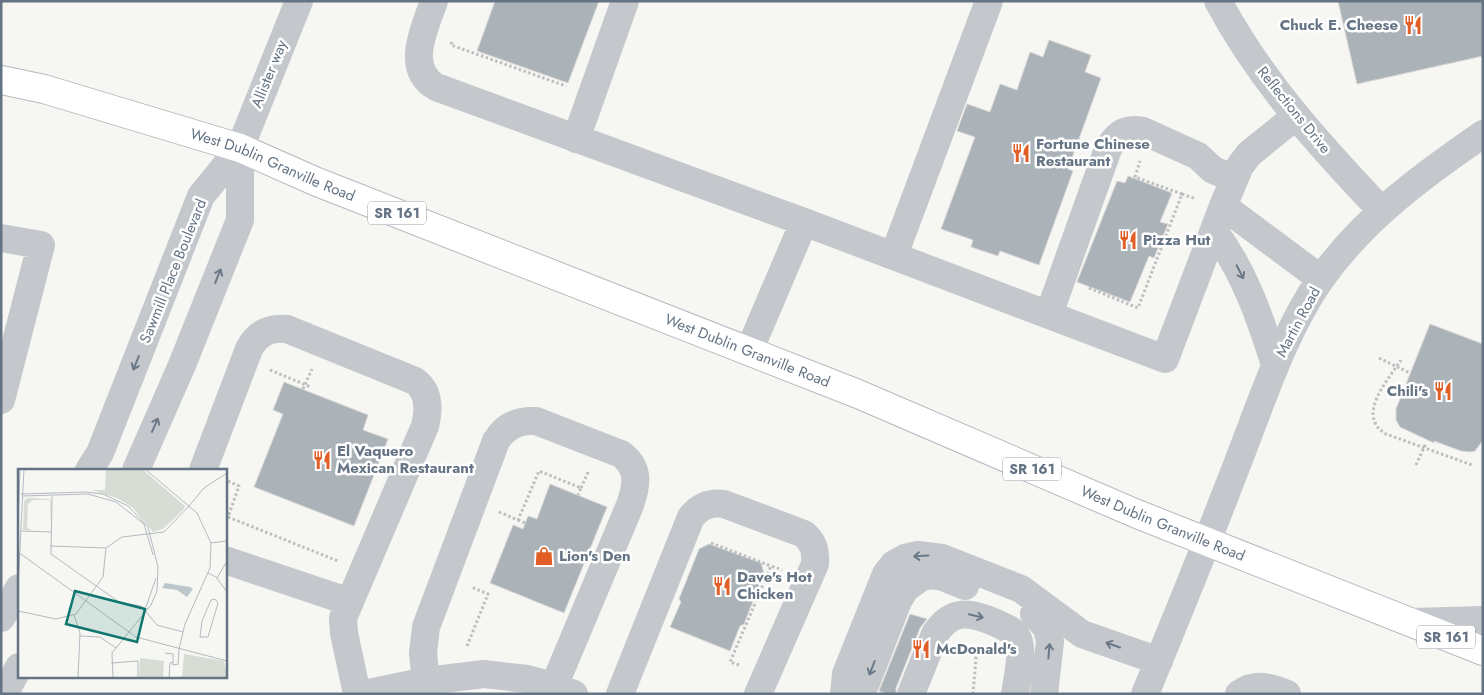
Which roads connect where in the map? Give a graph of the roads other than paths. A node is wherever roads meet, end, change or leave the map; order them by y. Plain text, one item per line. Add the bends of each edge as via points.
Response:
1 (298, 1) edge
2 (434, 1) edge
3 (626, 1) edge
4 (989, 1) edge
5 (1218, 1) edge
6 (1, 80) edge
7 (1296, 116) junction
8 (1483, 134) edge
9 (576, 139) junction
10 (240, 148) junction
11 (1234, 178) junction
12 (1382, 210) junction
13 (1218, 218) junction
14 (804, 222) junction
15 (1, 238) edge
16 (894, 255) junction
17 (1321, 279) junction
18 (1049, 314) junction
19 (749, 351) junction
20 (1276, 365) junction
21 (1, 400) edge
22 (90, 469) edge
23 (136, 469) edge
24 (203, 469) edge
25 (1207, 542) junction
26 (226, 560) edge
27 (18, 590) edge
28 (350, 602) junction
29 (1034, 614) junction
30 (1, 618) edge
31 (1483, 620) edge
32 (1410, 622) junction
33 (1082, 634) junction
34 (1483, 651) edge
35 (1159, 661) junction
36 (18, 669) edge
37 (426, 681) junction
38 (564, 690) edge
39 (368, 693) edge
40 (4, 694) edge
41 (620, 694) edge
42 (758, 694) edge
43 (844, 694) edge
44 (859, 694) edge
45 (911, 694) edge
46 (1015, 694) edge
47 (1044, 694) edge
48 (1145, 694) edge
49 (1239, 694) edge
50 (1287, 694) edge

1 - 10 street, Allister way
2 - 9 street via 419,50 421,72 429,83
3 - 9 street
4 - 16 street
5 - 7 street, Reflections Drive via 1247,51
6 - 10 main road, West Dublin Granville Road / SR 161 via 44,89
7 - 11 street via 1249,154
7 - 12 street, Reflections Drive
8 - 12 street, Martin Road
9 - 14 street
10 - 19 main road, West Dublin Granville Road / SR 161 via 317,182
10 -> 22 street, Sawmill Place Boulevard via 202,196 100,453
23 -> 10 street via 182,366 240,220
11 - 13 street
11 - 18 street via 1213,170 1198,156 1150,134 1134,128 1125,131 1112,141 1108,149
12 - 17 street, Martin Road
13 - 17 street
13 - 18 street via 1165,359
13 -> 20 street
14 - 16 street
14 - 19 street
15 - 21 street via 41,245
16 - 18 street
17 - 20 street, Martin Road via 1305,303
19 - 25 main road, West Dublin Granville Road / SR 161
20 - 25 street, Martin Road
24 - 28 street via 249,349 261,333 278,328 287,330 421,385 427,401 425,426
25 - 32 main road, West Dublin Granville Road / SR 161
25 - 35 street, Martin Road
26 - 28 street
27 - 30 street
28 - 39 street via 343,625
29 - 33 street
29 -> 44 street via 943,577 929,575 920,578 901,595
47 -> 29 street via 1050,642 1047,628
31 - 32 street
32 - 34 main road, West Dublin Granville Road / SR 161
35 -> 33 street
33 -> 43 street via 1021,589 942,558 918,555 905,558 886,574 846,674
35 - 48 street, Martin Road
36 - 40 street
37 - 38 street via 484,674 527,679
37 - 38 street via 423,653 426,627 496,441 512,425 528,420 621,454 631,464 636,476 630,505
37 - 39 street
41 - 42 street via 691,517 701,507 717,503 804,534 812,541 816,552 815,564
45 -> 46 street via 940,626 956,616 968,614 1005,627 1017,637 1020,654
49 - 50 street via 1262,686

